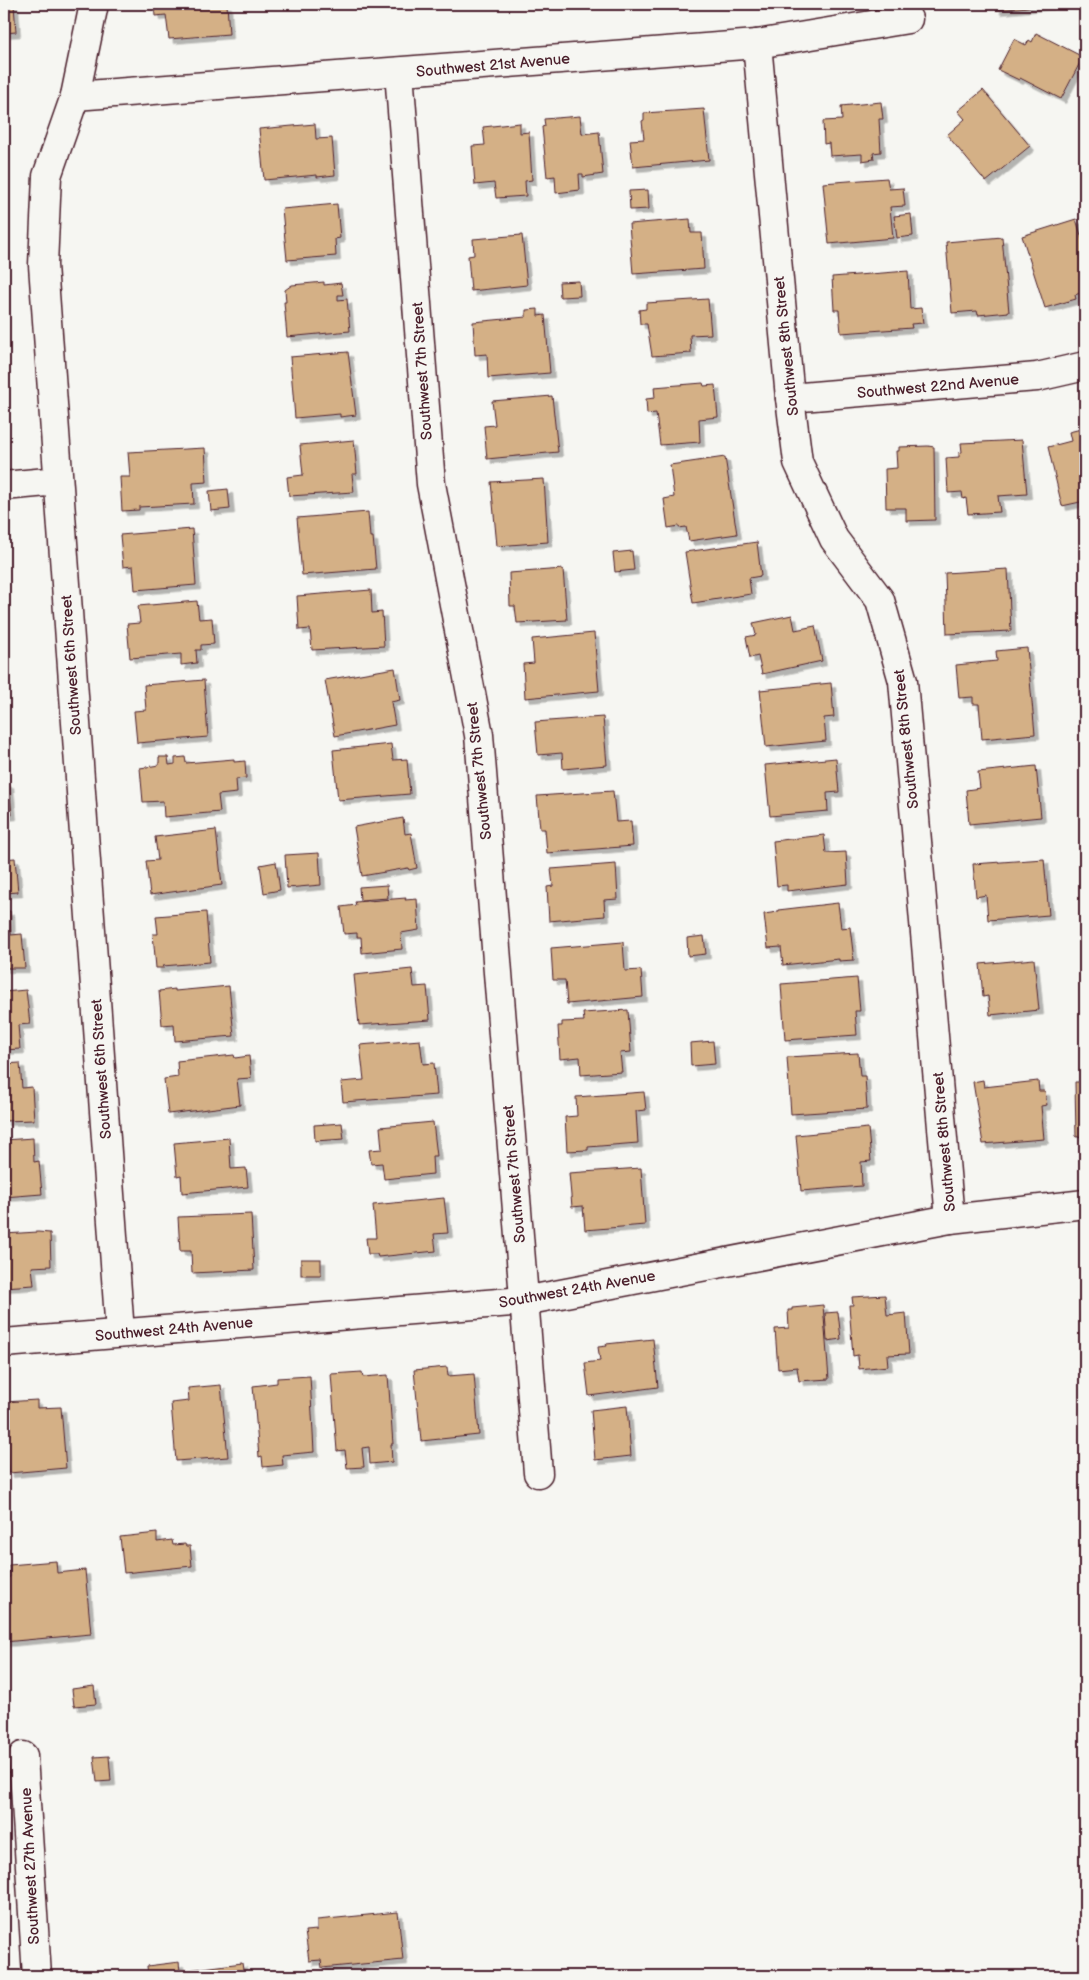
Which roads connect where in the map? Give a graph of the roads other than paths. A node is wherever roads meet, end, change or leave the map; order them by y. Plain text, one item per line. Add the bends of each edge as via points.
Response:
1 (94, 4) edge
2 (908, 19) dead end
3 (757, 44) junction
4 (400, 72) junction
5 (75, 96) junction
6 (1085, 366) edge
7 (790, 398) junction
8 (58, 482) junction
9 (4, 486) edge
10 (1085, 1204) edge
11 (950, 1219) junction
12 (524, 1301) junction
13 (120, 1333) junction
14 (4, 1343) edge
15 (538, 1473) dead end
16 (24, 1756) dead end
17 (36, 1976) edge

1 - 5 street, Southwest 6th Street
2 - 3 street, Southwest 21st Avenue
3 - 4 street, Southwest 21st Avenue
3 - 7 street, Southwest 8th Street
4 - 5 street, Southwest 21st Avenue
4 - 12 street, Southwest 7th Street via 431,484 479,735
5 - 8 street, Southwest 6th Street via 46,186 43,265
6 - 7 street, Southwest 22nd Avenue via 1037,377
7 - 11 street, Southwest 8th Street via 798,462 834,539 880,600 903,680
8 - 9 street
8 - 13 street, Southwest 6th Street
10 - 11 street, Southwest 24th Avenue
11 - 12 street, Southwest 24th Avenue
12 - 13 street, Southwest 24th Avenue
12 - 15 street, Southwest 7th Street
13 - 14 street, Southwest 24th Avenue
16 - 17 street, Southwest 27th Avenue

